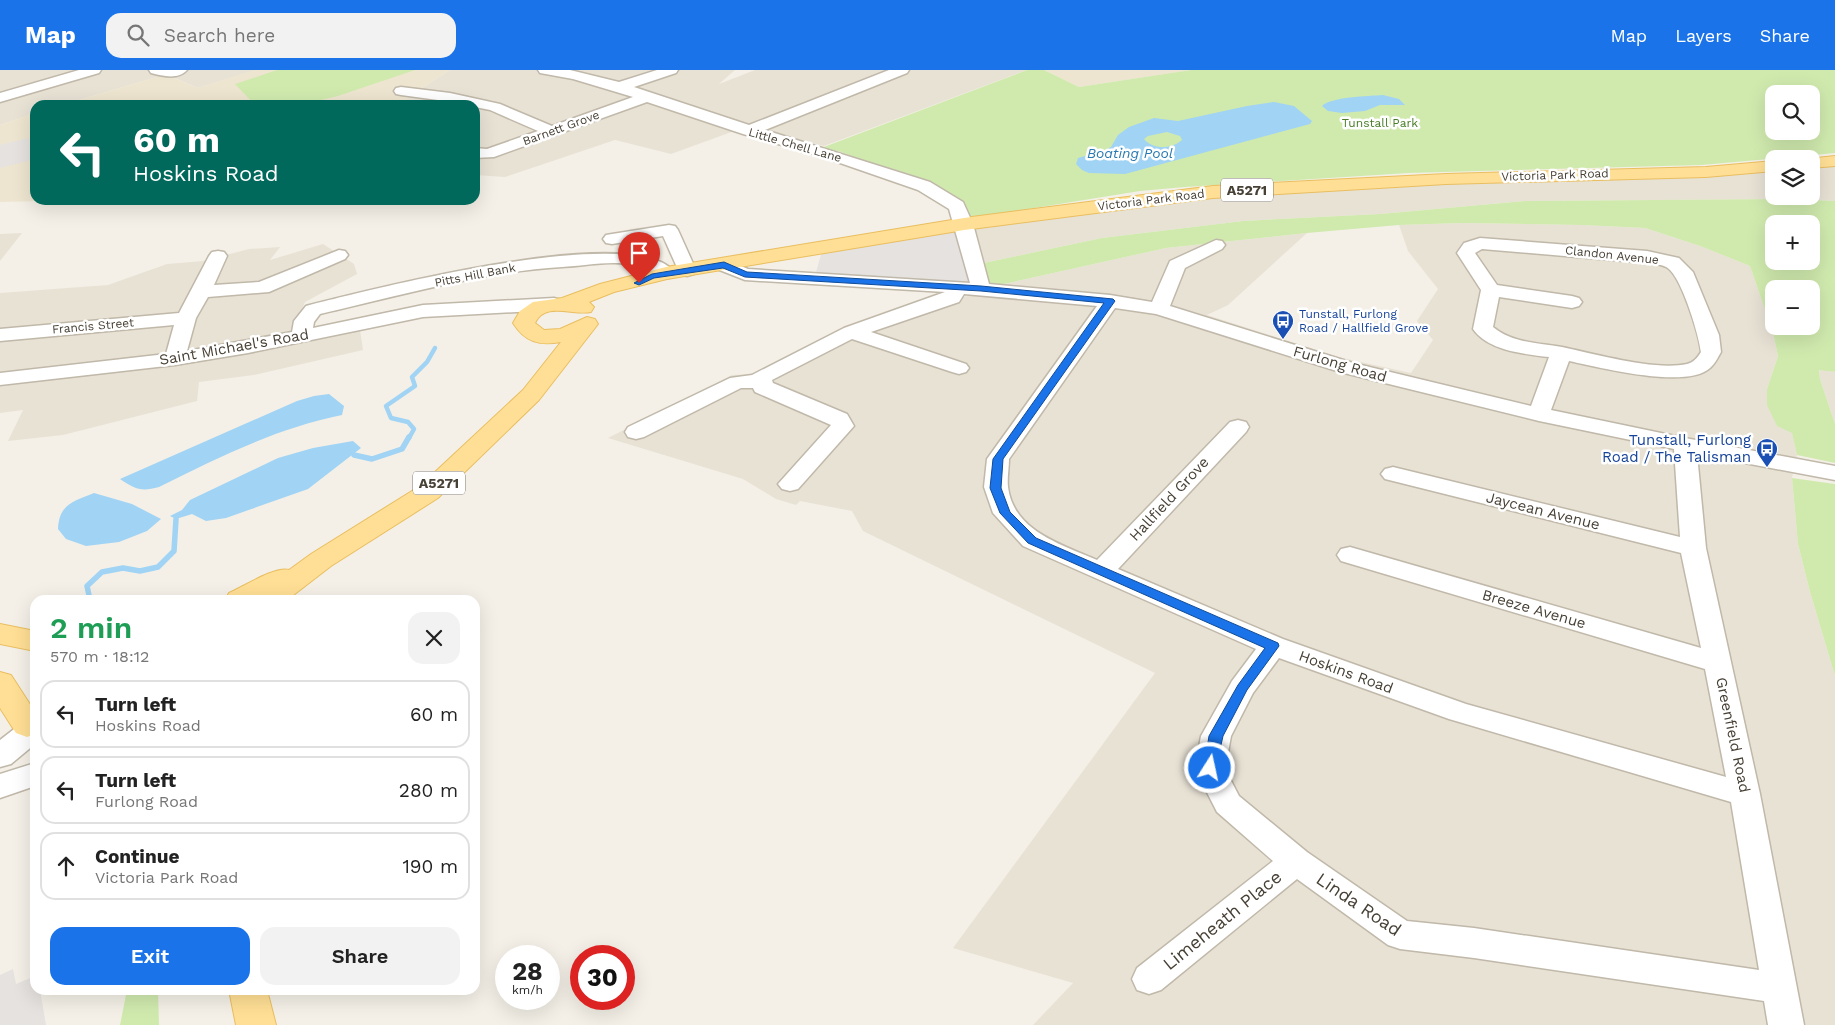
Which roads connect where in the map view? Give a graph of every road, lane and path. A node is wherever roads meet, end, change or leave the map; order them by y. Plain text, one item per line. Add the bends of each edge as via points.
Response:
1 (94, 70) edge
2 (545, 70) edge
3 (670, 70) edge
4 (902, 70) edge
5 (620, 87) junction
6 (401, 91) dead end
7 (646, 97) junction
8 (0, 98) edge
9 (464, 100) edge
10 (480, 104) edge
11 (552, 131) junction
12 (748, 131) junction
13 (480, 153) edge
14 (1835, 161) edge
15 (1820, 162) edge
16 (1765, 167) edge
17 (964, 224) junction
18 (612, 239) dead end
19 (1216, 246) dead end
20 (339, 255) dead end
21 (218, 256) dead end
22 (724, 265) junction
23 (687, 270) junction
24 (659, 275) junction
25 (957, 288) junction
26 (981, 289) junction
27 (1492, 290) junction
28 (201, 292) junction
29 (1110, 301) junction
30 (1572, 302) dead end
31 (560, 304) junction
32 (467, 309) junction
33 (1159, 309) junction
34 (186, 318) junction
35 (588, 323) junction
36 (528, 331) junction
37 (851, 332) junction
38 (0, 334) edge
39 (301, 336) junction
40 (1562, 353) junction
41 (174, 359) junction
42 (959, 368) dead end
43 (0, 379) edge
44 (762, 381) junction
45 (539, 384) junction
46 (1539, 414) junction
47 (1238, 427) dead end
48 (636, 432) dead end
49 (1685, 445) junction
50 (1835, 473) edge
51 (1393, 474) dead end
52 (790, 484) dead end
53 (1693, 548) junction
54 (1350, 555) dead end
55 (321, 560) junction
56 (1101, 571) junction
57 (249, 595) edge
58 (275, 595) edge
59 (0, 634) edge
60 (30, 640) edge
61 (1273, 646) junction
62 (1718, 663) junction
63 (0, 683) edge
64 (30, 726) edge
65 (30, 728) edge
66 (0, 756) edge
67 (30, 776) edge
68 (0, 786) edge
69 (1745, 794) junction
70 (1296, 861) junction
71 (1149, 979) dead end
72 (1779, 988) junction
73 (249, 995) edge
74 (256, 1025) edge
75 (1786, 1025) edge

1 - 8 street
2 - 5 street, Little Chell Lane
3 - 5 street
4 - 12 street
5 - 7 street, Little Chell Lane
6 - 9 street
7 - 11 street, Barnett Grove
7 - 12 street, Little Chell Lane
10 - 11 street
11 - 13 street, Barnett Grove via 488,154
12 - 17 street, Little Chell Lane via 924,186 957,206
14 - 15 main road
16 - 17 main road, Victoria Park Road / A5271 via 1706,172 1446,179 1213,192
17 - 22 main road, Victoria Park Road / A5271
17 - 26 street, Little Chell Lane
18 - 23 street via 669,230
19 - 33 street via 1177,265
20 - 28 street via 262,288
21 - 28 street
22 - 23 main road, Victoria Park Road / A5271
22 - 25 street, Furlong Road via 745,274
23 - 24 main road, Victoria Park Road / A5271
24 - 31 main road, Victoria Park Road / A5271
24 - 35 main road, Victoria Park Road / A5271 via 625,290
24 - 39 street, Pitts Hill Bank via 638,260 578,260 514,267 313,310 304,321
25 - 26 street, Furlong Road
25 - 37 street via 952,298
26 - 29 street, Furlong Road
27 - 30 street
27 - 40 street, Clandon Avenue via 1483,329 1487,334 1500,340
27 - 40 street, Clandon Avenue via 1466,253 1470,247 1480,243 1660,258 1672,262 1684,272 1709,335 1711,352 1701,365 1670,371 1632,368
28 - 34 street
29 - 33 street, Furlong Road
29 - 56 street, Hoskins Road via 998,459 996,488 1005,513 1032,541
31 - 32 street, Saint Michael's Road
31 - 35 main road via 584,308 589,312
31 - 36 main road, Victoria Park Road via 529,314 524,323
32 - 36 street, Saint Michael's Road
32 - 39 street, Saint Michael's Road via 423,311
33 - 46 street, Furlong Road via 1347,368
34 - 38 street, Francis Street
34 - 41 street
35 - 36 main road via 571,334 559,336 539,336
35 - 45 main road, A5271
36 - 45 main road via 540,362
37 - 42 street
37 - 44 street via 761,377
39 - 41 street, Saint Michael's Road
40 - 46 street
41 - 43 street, Saint Michael's Road
44 - 48 street via 737,382
44 - 52 street via 763,387 839,418 844,426
45 - 55 main road, A5271 via 429,492
46 - 49 street, Furlong Road
47 - 56 street, Hallfield Grove
49 - 50 street, Furlong Road
49 - 53 street, Greenfield Road
51 - 53 street, Jaycean Avenue
53 - 62 street, Greenfield Road
54 - 62 street, Breeze Avenue
55 - 57 main road, A5271
55 - 58 main road, A5271
56 - 61 street, Hoskins Road
59 - 60 main road
61 - 69 street, Hoskins Road via 1459,712
61 - 70 street, Linda Road via 1242,688 1216,736 1210,768 1228,804
62 - 69 street, Greenfield Road
63 - 64 main road
65 - 66 street
67 - 68 street
69 - 72 street, Greenfield Road
70 - 71 street, Limeheath Place
70 - 72 street, Linda Road via 1400,935
72 - 75 street, Greenfield Road
73 - 74 main road

